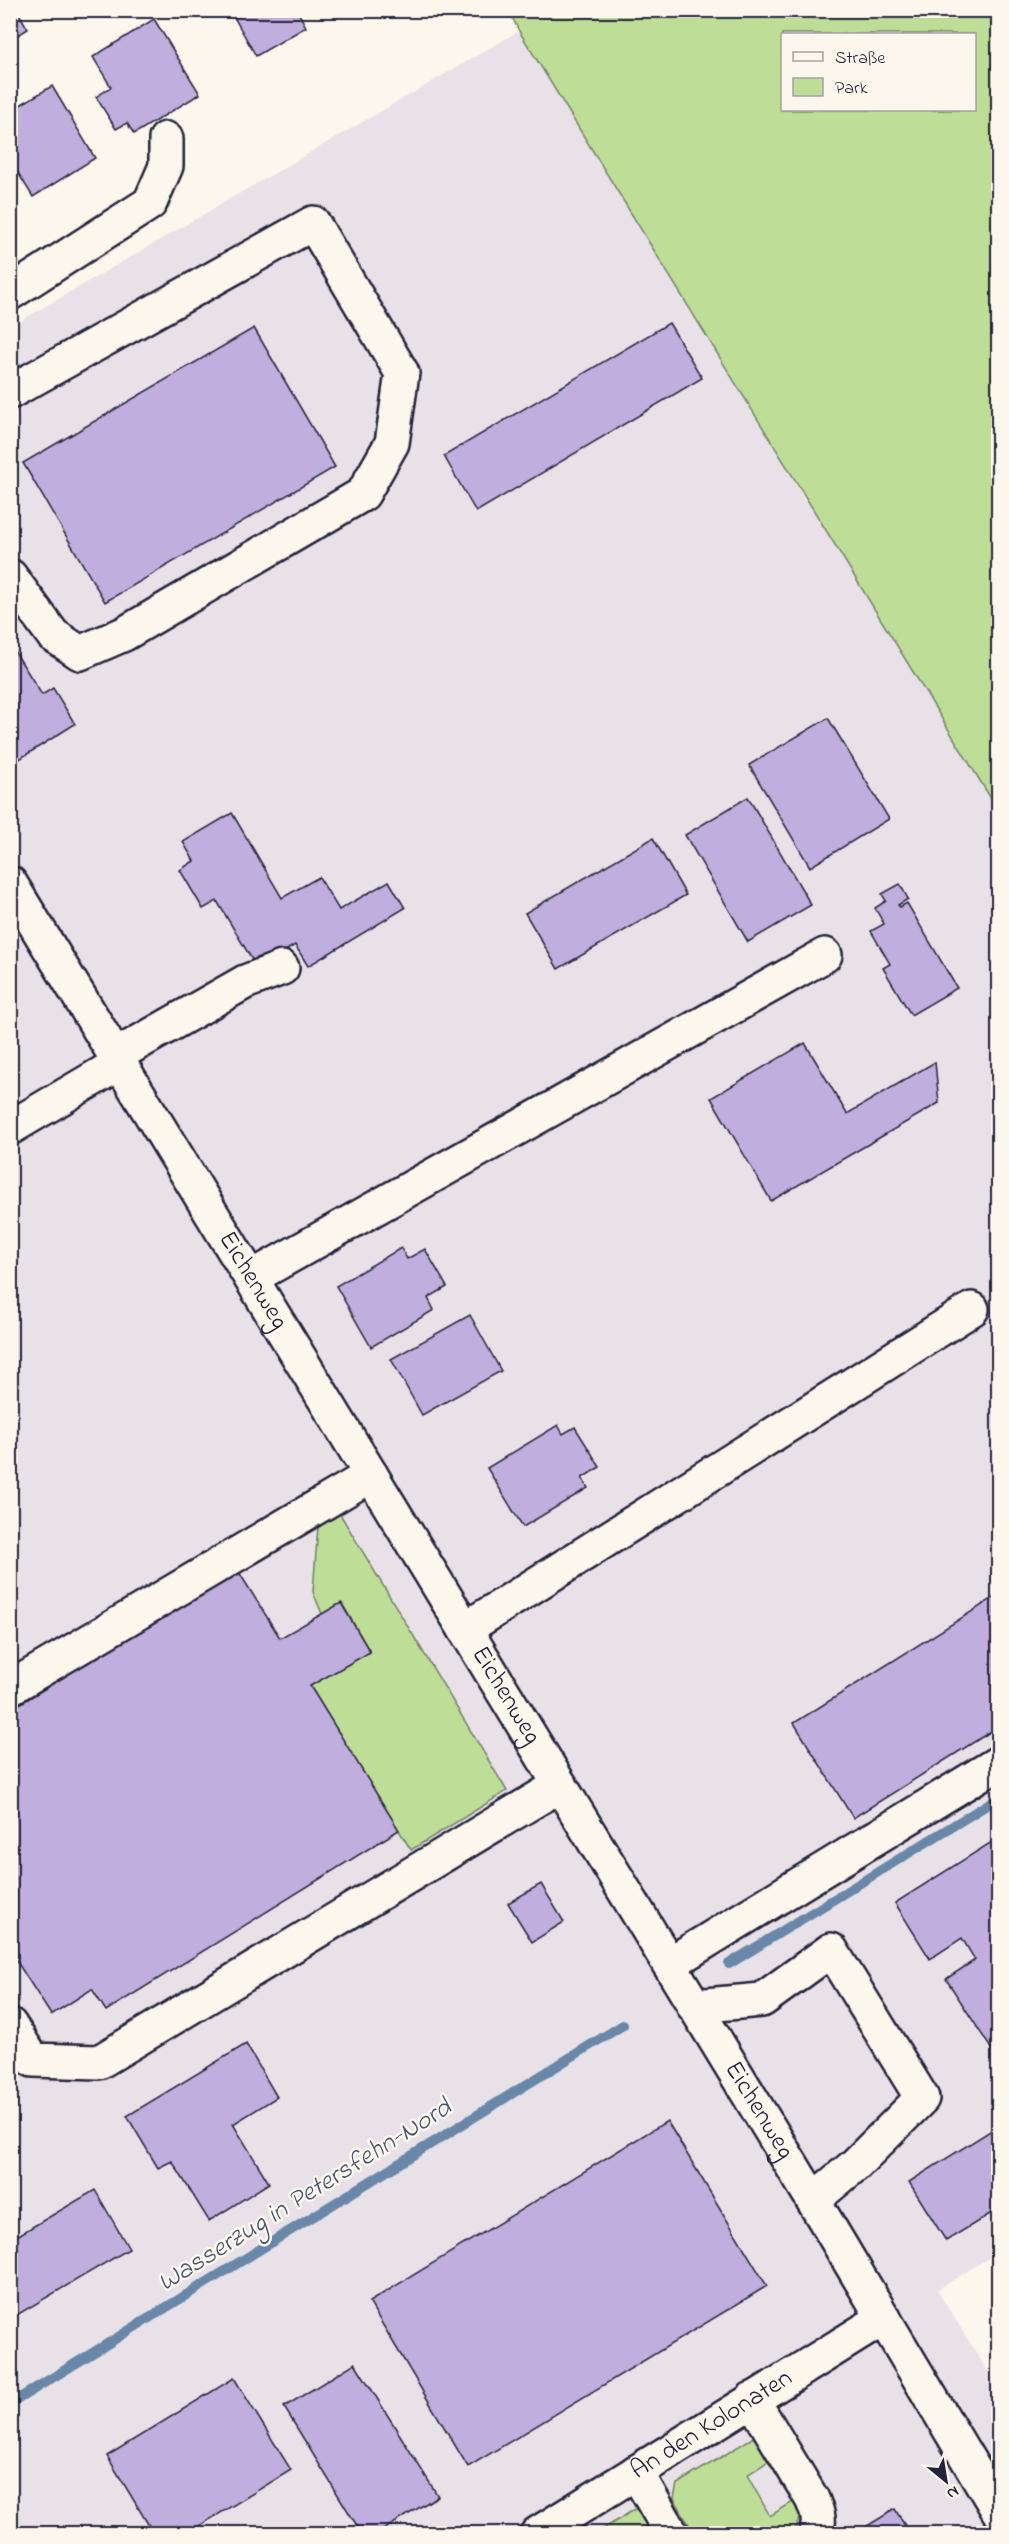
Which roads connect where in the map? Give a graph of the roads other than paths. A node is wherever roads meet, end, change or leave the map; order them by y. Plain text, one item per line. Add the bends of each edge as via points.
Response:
1 (166, 139) dead end
2 (10, 293) edge
3 (10, 392) edge
4 (10, 576) edge
5 (10, 884) edge
6 (825, 955) dead end
7 (282, 968) dead end
8 (118, 1059) junction
9 (10, 1128) edge
10 (250, 1278) junction
11 (972, 1309) dead end
12 (371, 1475) junction
13 (465, 1629) junction
14 (10, 1688) edge
15 (999, 1763) edge
16 (560, 1785) junction
17 (669, 1964) junction
18 (694, 2006) junction
19 (10, 2025) edge
20 (813, 2200) junction
21 (884, 2318) junction
22 (752, 2399) junction
23 (636, 2472) junction
24 (999, 2510) edge
25 (537, 2534) edge
26 (672, 2534) edge
27 (816, 2534) edge

1 - 2 street via 166,166 150,203
3 - 4 street via 312,223 402,372 392,443 363,494 124,634 80,652 53,635
5 - 8 street, Eichenweg
6 - 10 street
7 - 8 street via 245,982
8 - 9 street
8 - 10 street, Eichenweg
10 - 12 street, Eichenweg
11 - 13 street
12 - 13 street, Eichenweg
12 - 14 street
13 - 16 street, Eichenweg
15 - 17 street
16 - 17 street, Eichenweg
16 - 19 street via 99,2062 33,2060
17 - 18 street, Eichenweg
18 - 20 street, Eichenweg
18 - 20 street via 762,2000 831,1950 922,2098 855,2165
20 - 21 street, Eichenweg
21 - 22 street, An den Kolonaten
21 - 24 street, Eichenweg
22 - 23 street, An den Kolonaten
22 - 27 street via 812,2499 818,2513
23 - 25 street, An den Kolonaten
23 - 26 street

